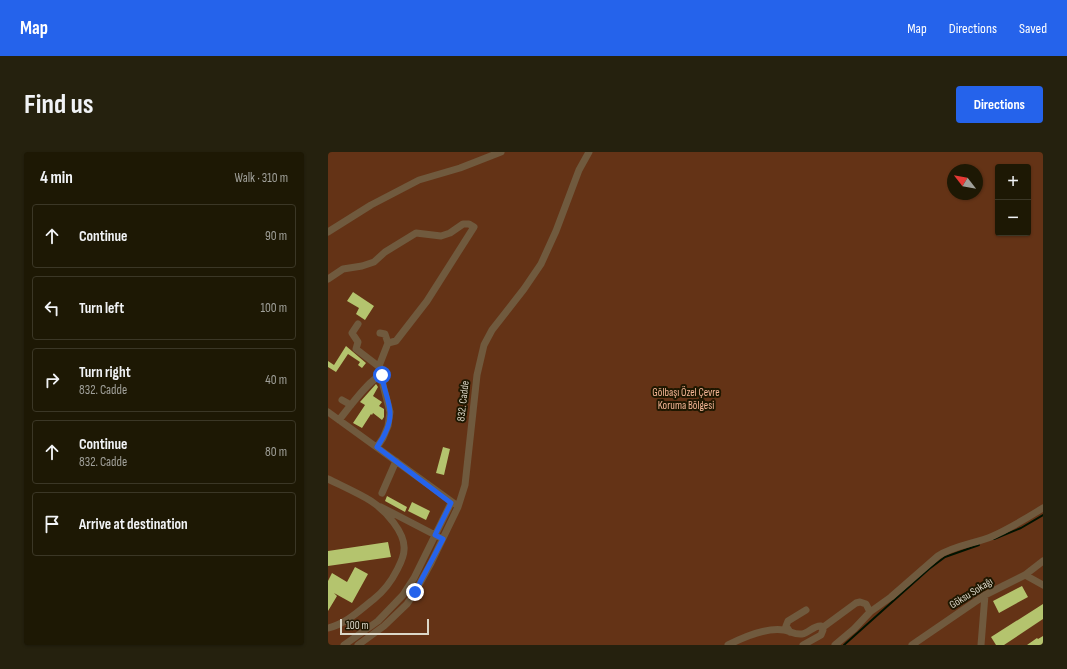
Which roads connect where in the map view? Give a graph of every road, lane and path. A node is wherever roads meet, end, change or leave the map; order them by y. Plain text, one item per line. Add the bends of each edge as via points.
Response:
1 (502, 152) edge
2 (589, 152) edge
3 (328, 232) edge
4 (328, 279) edge
5 (358, 324) dead end
6 (380, 333) dead end
7 (388, 343) junction
8 (379, 366) junction
9 (382, 375) junction
10 (342, 400) dead end
11 (351, 405) junction
12 (328, 412) edge
13 (339, 420) junction
14 (377, 447) junction
15 (396, 461) junction
16 (328, 478) edge
17 (382, 492) dead end
18 (372, 502) junction
19 (1043, 508) edge
20 (435, 535) junction
21 (443, 539) junction
22 (1043, 561) edge
23 (1025, 575) junction
24 (1043, 585) edge
25 (985, 595) junction
26 (806, 610) dead end
27 (870, 612) junction
28 (328, 628) edge
29 (822, 628) junction
30 (790, 632) junction
31 (344, 645) edge
32 (358, 645) edge
33 (728, 645) edge
34 (803, 645) edge
35 (835, 645) edge
36 (912, 645) edge
37 (980, 645) edge

1 - 3 street via 419,180 371,205
2 - 21 street, 832. Cadde via 579,170 541,264 492,330 484,345 477,375 463,494
4 - 7 street via 343,269 374,262 416,233 441,236 463,224 474,226 426,301 396,341
5 - 8 street via 352,333 358,342 356,350
6 - 7 street via 386,334
7 - 8 street
8 - 9 street
9 - 11 street via 378,376
9 - 14 street via 390,412 388,426
10 - 11 street
11 - 13 street
12 - 13 street
13 - 14 street
14 - 15 street
15 - 17 street
15 - 20 street via 453,503
16 - 18 street
18 - 20 street
18 - 28 street via 391,520 402,536 404,551 400,564 378,596 341,624
19 - 27 street via 993,536 946,551
20 - 21 street
20 - 31 street via 414,578 399,600 378,621
21 - 32 street, 832. Cadde via 407,604 384,626
22 - 23 street, Göksu Sokağı
23 - 24 street
23 - 25 street, Göksu Sokağı
25 - 36 street, Göksu Sokağı
25 - 37 street
26 - 30 street via 788,621 786,626
27 - 29 street via 866,604 856,603
27 - 35 street
29 - 30 street via 819,626 802,634
29 - 34 street via 821,635
30 - 33 street via 764,632

